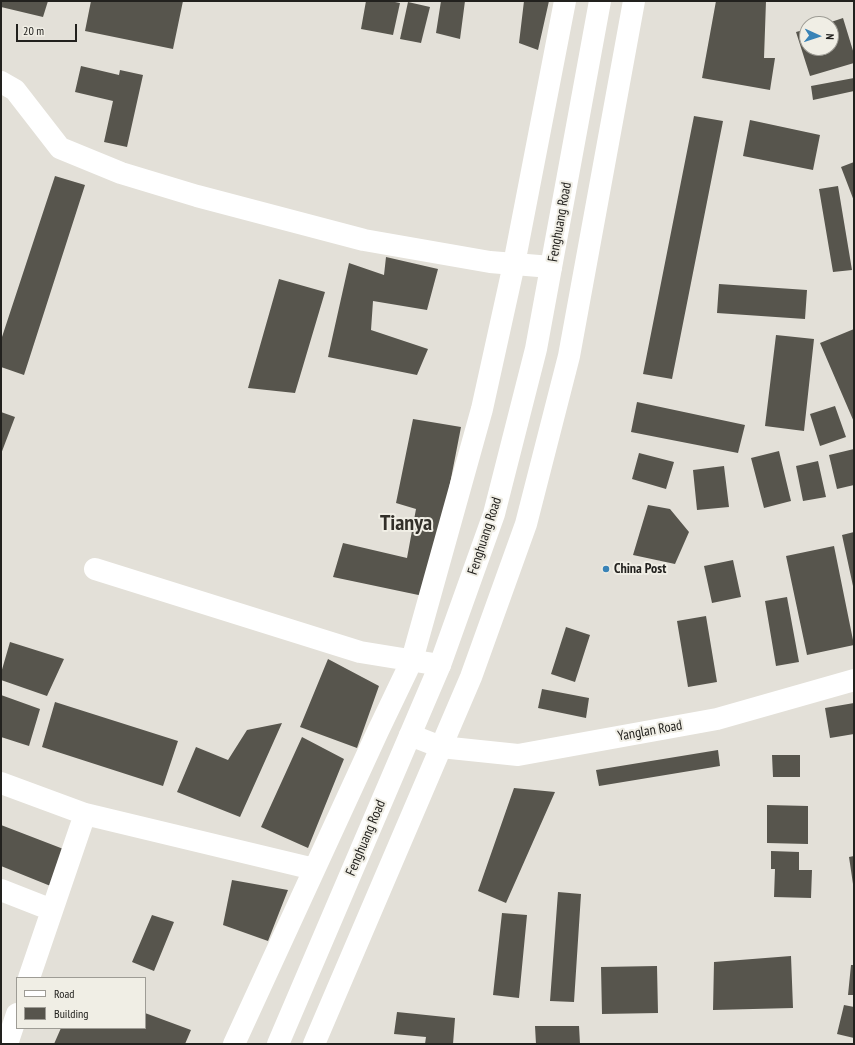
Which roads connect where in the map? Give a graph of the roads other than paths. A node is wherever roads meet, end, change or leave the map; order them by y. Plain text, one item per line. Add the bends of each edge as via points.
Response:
1 (564, 1) edge
2 (600, 1) edge
3 (634, 1) edge
4 (1, 82) edge
5 (514, 264) junction
6 (551, 267) junction
7 (95, 569) dead end
8 (412, 660) junction
9 (440, 665) junction
10 (854, 680) edge
11 (410, 735) junction
12 (441, 747) junction
13 (1, 783) edge
14 (85, 814) junction
15 (314, 869) junction
16 (1, 890) edge
17 (52, 910) junction
18 (29, 977) edge
19 (16, 1017) edge
20 (7, 1044) edge
21 (234, 1044) edge
22 (278, 1044) edge
23 (314, 1044) edge

1 - 5 main road
2 - 6 main road, Fenghuang Road
3 - 12 main road via 569,356 528,516 471,677
4 - 5 main road via 15,90 60,148 121,173 364,240
5 - 6 main road
5 - 8 main road via 482,409
6 - 9 main road, Fenghuang Road via 536,349 494,514
7 - 8 main road via 360,652
8 - 9 main road
8 - 15 main road
9 - 11 main road, Fenghuang Road
10 - 12 main road, Yanglan Road via 717,719 518,755
11 - 12 main road, Yanglan Road
11 - 22 main road, Fenghuang Road
12 - 23 main road
13 - 14 main road
14 - 15 main road
14 - 17 main road
15 - 21 main road
16 - 17 main road
17 - 18 main road
19 - 20 main road

